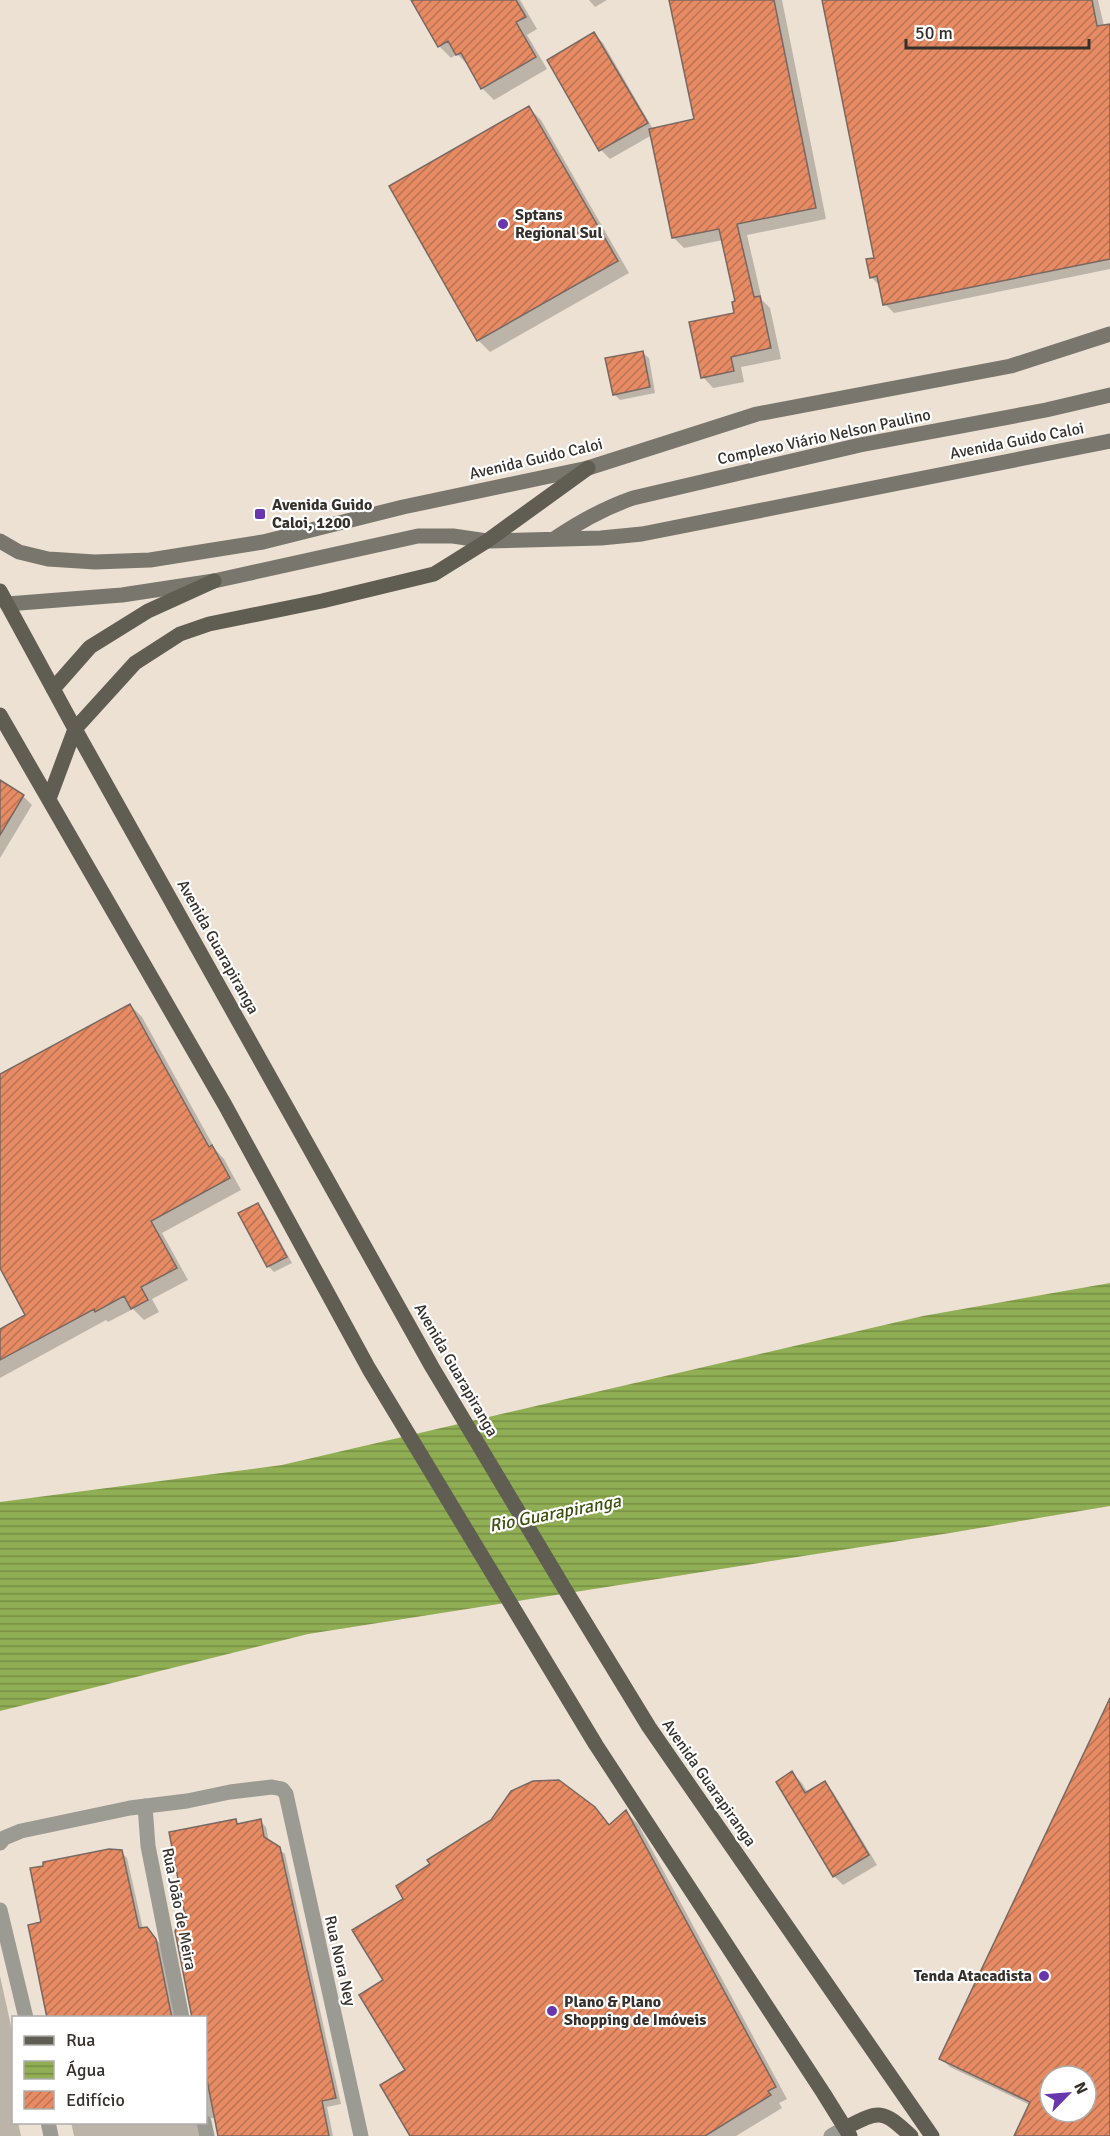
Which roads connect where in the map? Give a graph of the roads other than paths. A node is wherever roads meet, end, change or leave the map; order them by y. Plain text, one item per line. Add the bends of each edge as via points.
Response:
1 (1110, 334) edge
2 (1110, 395) edge
3 (1110, 441) edge
4 (588, 468) junction
5 (554, 539) junction
6 (0, 541) edge
7 (487, 541) junction
8 (214, 581) junction
9 (2, 600) edge
10 (53, 689) junction
11 (0, 716) edge
12 (75, 729) junction
13 (49, 800) junction
14 (145, 1806) junction
15 (2, 1840) edge
16 (0, 1910) edge
17 (26, 2016) edge
18 (183, 2016) edge
19 (847, 2132) edge
20 (361, 2136) edge
21 (831, 2136) edge
22 (911, 2136) edge
23 (932, 2136) edge

1 - 4 main road, Avenida Guido Caloi via 1011,366 757,414
2 - 5 main road, Complexo Viário Nelson Paulino via 860,445 633,498 584,519
3 - 5 main road, Avenida Guido Caloi via 642,534
4 - 6 main road, Avenida Guido Caloi via 403,507 263,542 150,560 59,561 19,552
4 - 7 main road
5 - 7 main road, Avenida Guido Caloi
7 - 8 main road, Avenida Guido Caloi via 418,536
7 - 12 main road via 434,574 209,624 180,634 135,663
8 - 9 main road, Avenida Guido Caloi via 122,595
8 - 10 main road via 148,611 98,642
9 - 10 main road, Avenida Guarapiranga
10 - 12 main road, Avenida Guarapiranga
11 - 13 main road
12 - 13 main road
12 - 23 main road, Avenida Guarapiranga via 432,1367 566,1592 649,1728
13 - 19 main road via 225,1105 369,1369 596,1745
14 - 15 street via 21,1831
14 - 18 street, Rua João de Meira via 148,1846
14 - 20 street, Rua Nora Ney via 272,1787 286,1794
16 - 17 street
19 - 21 street
19 - 22 main road via 869,2116 884,2114

